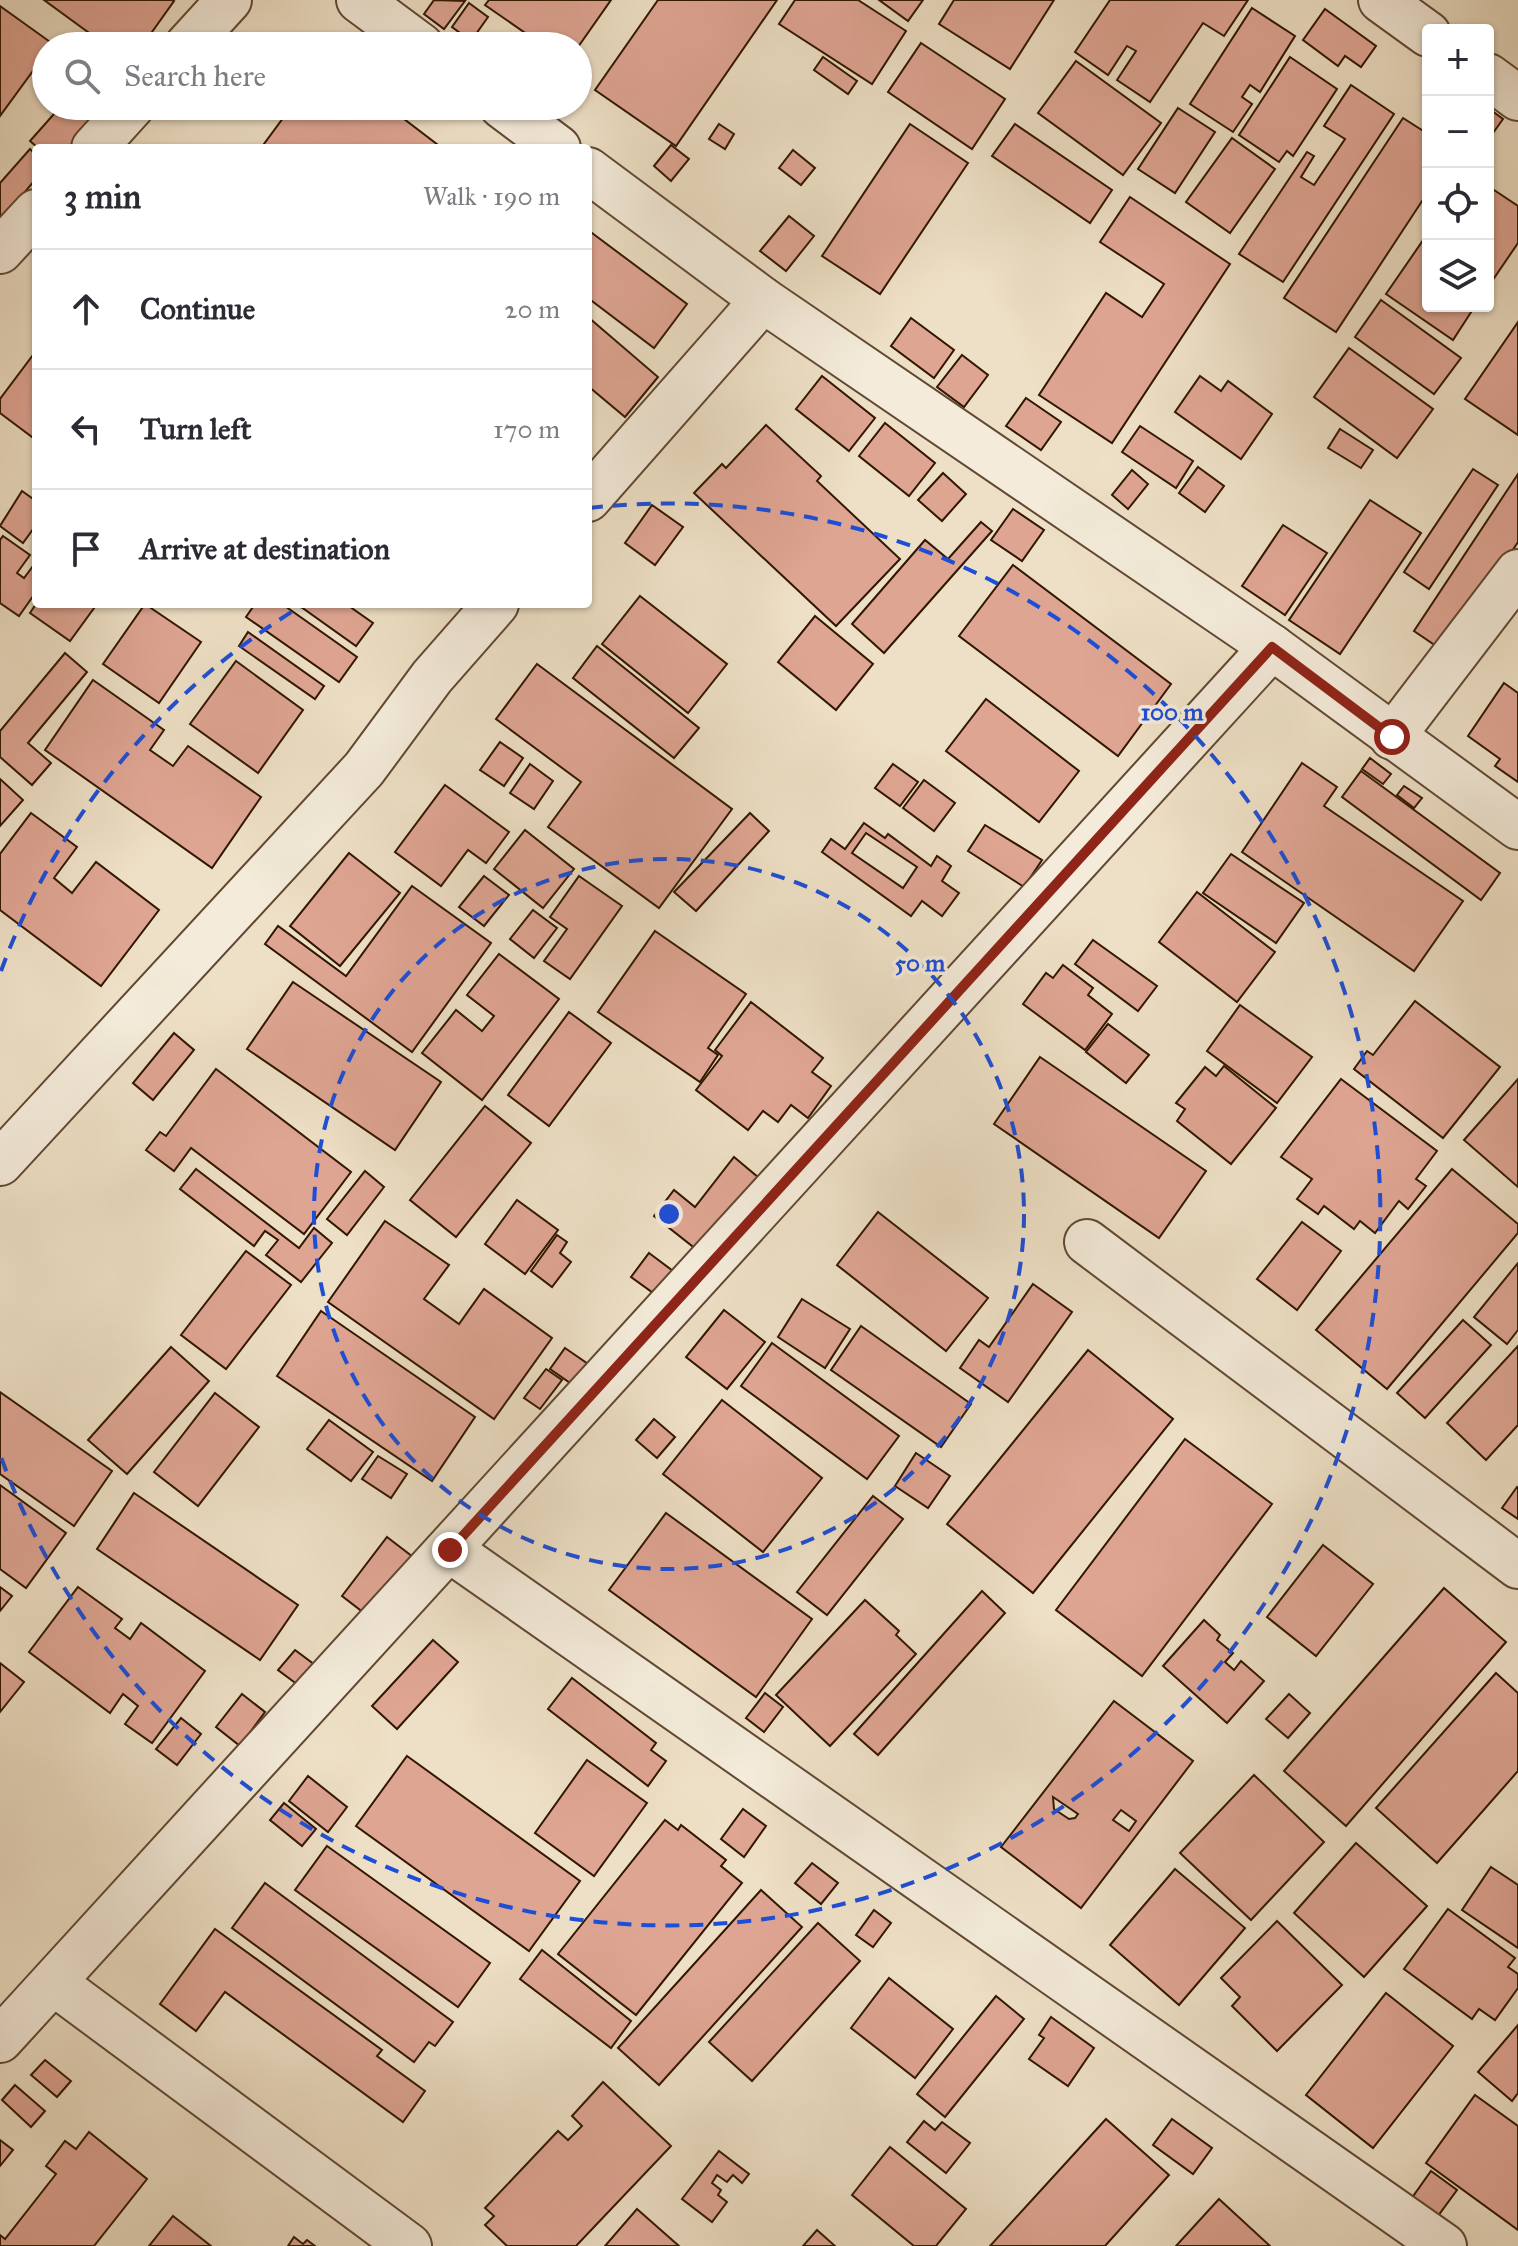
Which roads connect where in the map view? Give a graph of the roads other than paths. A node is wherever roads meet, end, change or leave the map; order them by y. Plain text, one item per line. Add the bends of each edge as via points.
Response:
1 (229, 0) edge
2 (359, 0) edge
3 (1381, 0) edge
4 (1422, 30) edge
5 (200, 32) edge
6 (402, 32) edge
7 (1494, 80) edge
8 (1518, 98) edge
9 (119, 120) edge
10 (521, 120) edge
11 (98, 144) edge
12 (553, 144) edge
13 (592, 173) edge
14 (32, 216) edge
15 (0, 251) edge
16 (763, 300) junction
17 (592, 494) edge
18 (1518, 572) edge
19 (492, 608) edge
20 (1272, 647) junction
21 (1392, 737) junction
22 (1518, 827) edge
23 (0, 1163) edge
24 (1087, 1242) dead end
25 (450, 1550) junction
26 (1518, 1566) edge
27 (54, 1983) junction
28 (0, 2040) edge
29 (409, 2246) edge
30 (1444, 2246) edge

1 - 5 street
2 - 6 street
3 - 4 street
7 - 8 street
9 - 11 street
10 - 12 street
13 - 16 street
14 - 15 street
16 - 17 street
16 - 20 street
18 - 21 street
19 - 23 street via 432,677 364,769
20 - 21 street
20 - 25 street
21 - 22 street
24 - 26 street
25 - 27 street
25 - 30 street
27 - 28 street
27 - 29 street

